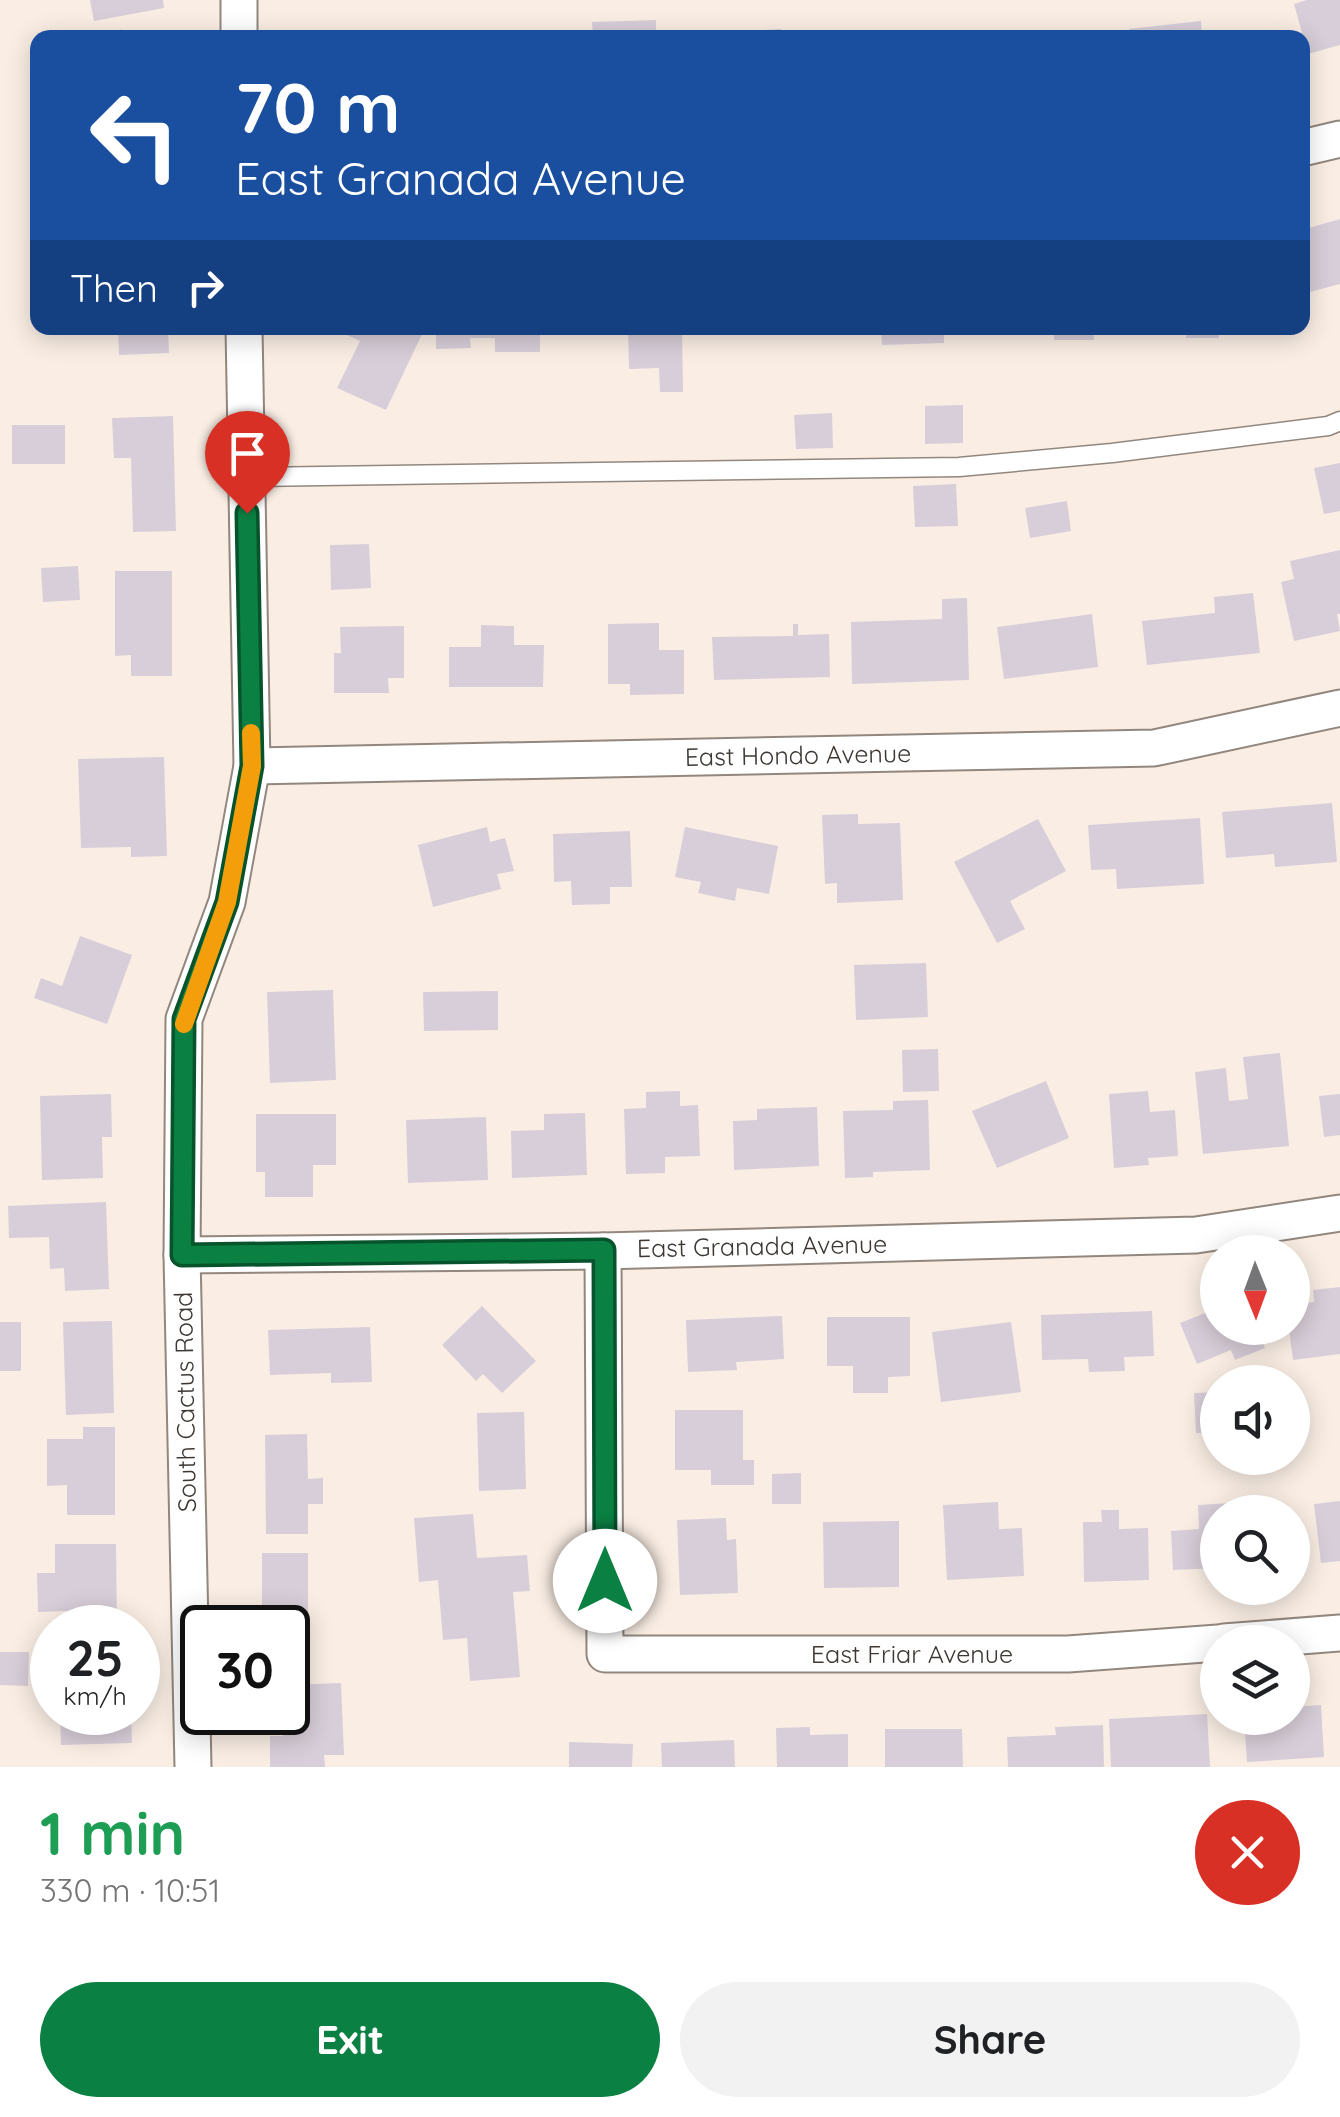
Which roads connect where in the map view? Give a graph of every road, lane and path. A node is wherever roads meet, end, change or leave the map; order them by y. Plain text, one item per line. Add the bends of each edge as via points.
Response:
1 (239, 0) edge
2 (240, 30) edge
3 (1340, 138) edge
4 (1310, 146) edge
5 (244, 335) edge
6 (1340, 421) edge
7 (247, 477) junction
8 (1340, 708) edge
9 (252, 766) junction
10 (1340, 1213) edge
11 (604, 1250) junction
12 (182, 1255) junction
13 (1340, 1633) edge
14 (1310, 1636) edge
15 (1200, 1645) edge
16 (193, 1767) edge

1 - 2 street
3 - 4 street
5 - 7 street, South Cactus Road
6 - 7 lane via 958,467
7 - 9 street, South Cactus Road
8 - 9 street, East Hondo Avenue via 1154,748
9 - 12 street, South Cactus Road via 227,902 184,1019
10 - 11 street, East Granada Avenue via 1196,1235
11 - 12 street, East Granada Avenue
11 - 15 street, East Friar Avenue via 606,1654 1068,1654
12 - 16 street, South Cactus Road
13 - 14 street, East Friar Avenue

